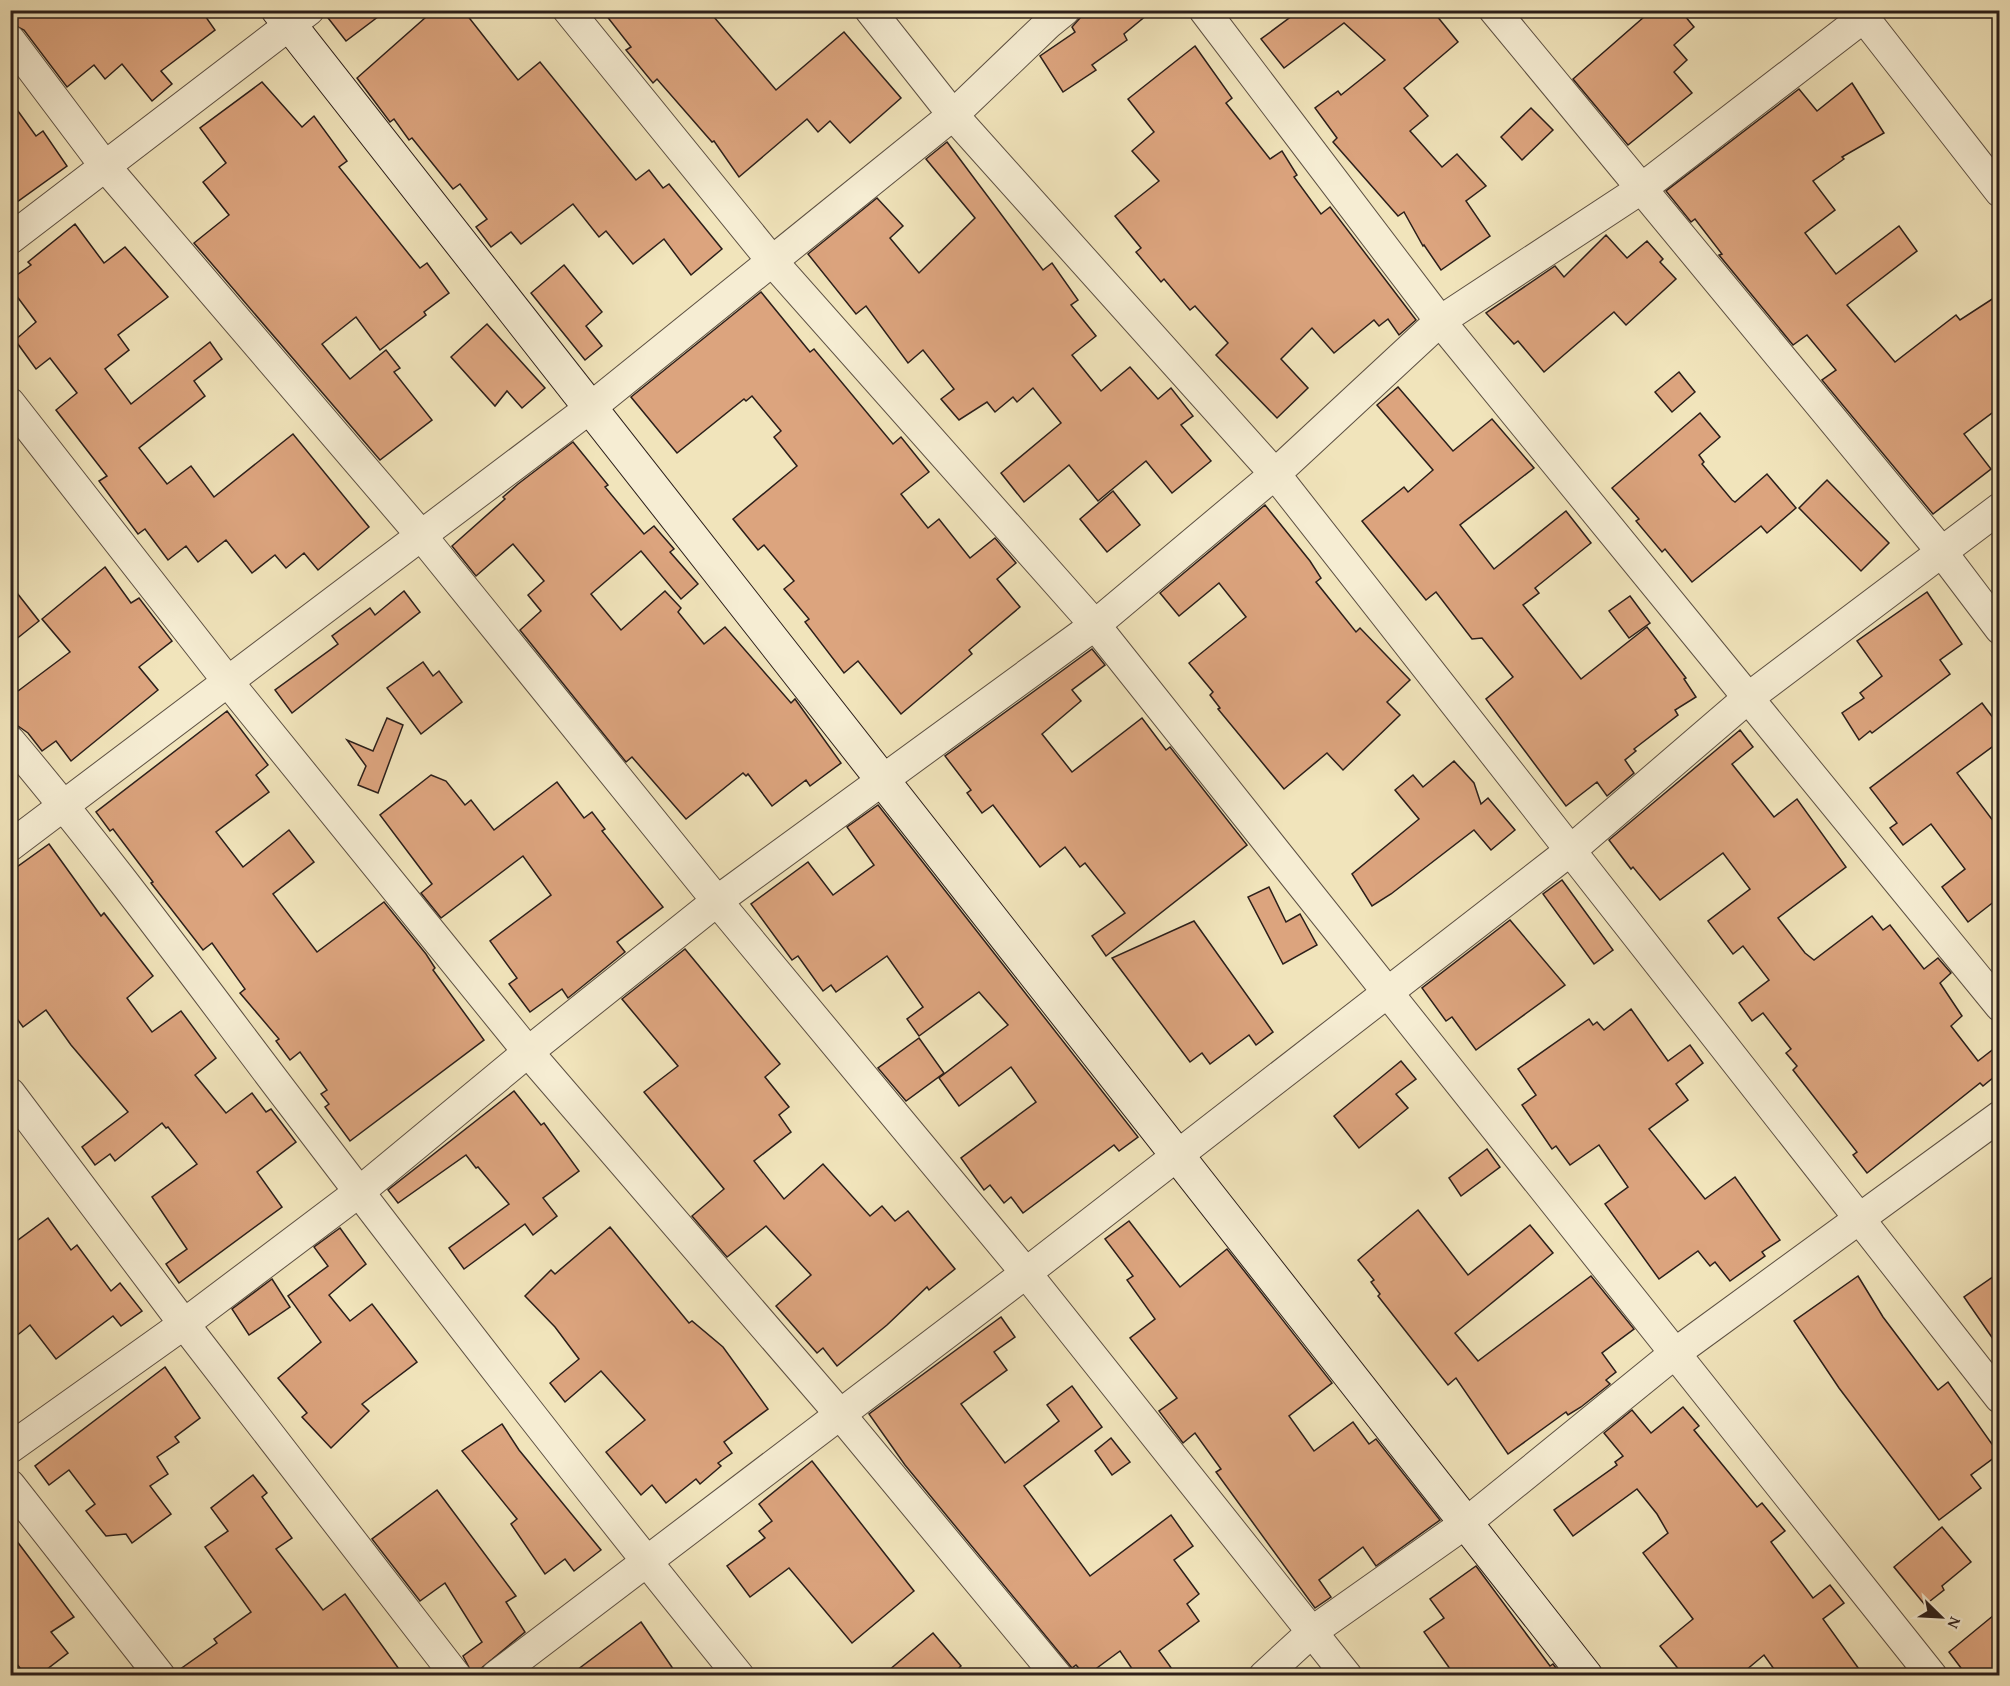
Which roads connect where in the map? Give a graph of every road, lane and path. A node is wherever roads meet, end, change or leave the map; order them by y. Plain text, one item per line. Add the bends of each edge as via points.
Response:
1 (568, 10) edge
2 (870, 10) edge
3 (1065, 10) edge
4 (1204, 10) edge
5 (1494, 10) edge
6 (1861, 14) edge
7 (292, 16) edge
8 (10, 40) edge
9 (953, 115) junction
10 (104, 165) junction
11 (1641, 189) junction
12 (2000, 192) edge
13 (10, 239) edge
14 (772, 261) junction
15 (1440, 321) junction
16 (10, 403) edge
17 (590, 408) junction
18 (1275, 474) junction
19 (2000, 508) edge
20 (420, 534) junction
21 (1941, 551) junction
22 (1095, 625) junction
23 (2000, 628) edge
24 (229, 683) junction
25 (1748, 698) junction
26 (10, 741) edge
27 (882, 780) junction
28 (65, 806) junction
29 (10, 846) edge
30 (1571, 850) junction
31 (717, 901) junction
32 (1386, 991) junction
33 (2000, 1006) edge
34 (528, 1052) junction
35 (10, 1093) edge
36 (2000, 1116) edge
37 (1176, 1154) junction
38 (359, 1192) junction
39 (1860, 1218) junction
40 (1026, 1273) junction
41 (184, 1324) junction
42 (1674, 1354) junction
43 (2000, 1398) edge
44 (839, 1413) junction
45 (10, 1448) edge
46 (10, 1485) edge
47 (1466, 1523) junction
48 (647, 1563) junction
49 (1313, 1631) junction
50 (160, 1676) edge
51 (456, 1676) edge
52 (496, 1676) edge
53 (739, 1676) edge
54 (1058, 1676) edge
55 (1264, 1676) edge
56 (1347, 1676) edge
57 (1586, 1676) edge
58 (1932, 1676) edge

1 - 14 street
2 - 9 street
3 - 9 street
4 - 15 street
5 - 11 street
6 - 11 street
6 - 12 street
7 - 10 street
7 - 17 street
8 - 10 street
9 - 14 street
9 - 18 street
10 - 13 street
10 - 20 street
11 - 15 street
11 - 21 street
14 - 17 street
14 - 22 street
15 - 18 street
15 - 25 street
16 - 24 street
17 - 20 street
17 - 27 street
18 - 22 street
18 - 30 street
19 - 21 street
20 - 24 street
20 - 31 street
21 - 23 street
21 - 25 street
22 - 27 street
22 - 32 street
24 - 28 street
24 - 34 street
25 - 30 street
25 - 33 street
26 - 28 street
27 - 31 street
27 - 37 street
28 - 29 street
28 - 38 street
30 - 32 street
30 - 39 street
31 - 34 street
31 - 40 street
32 - 37 street
32 - 42 street
34 - 38 street
34 - 44 street
35 - 41 street
36 - 39 street
37 - 40 street
37 - 47 street
38 - 41 street
38 - 48 street
39 - 42 street
39 - 43 street
40 - 44 street
40 - 49 street
41 - 45 street
41 - 51 street
42 - 47 street
42 - 58 street
44 - 48 street
44 - 54 street
46 - 50 street
47 - 49 street
47 - 57 street
48 - 52 street
48 - 53 street
49 - 55 street
49 - 56 street

